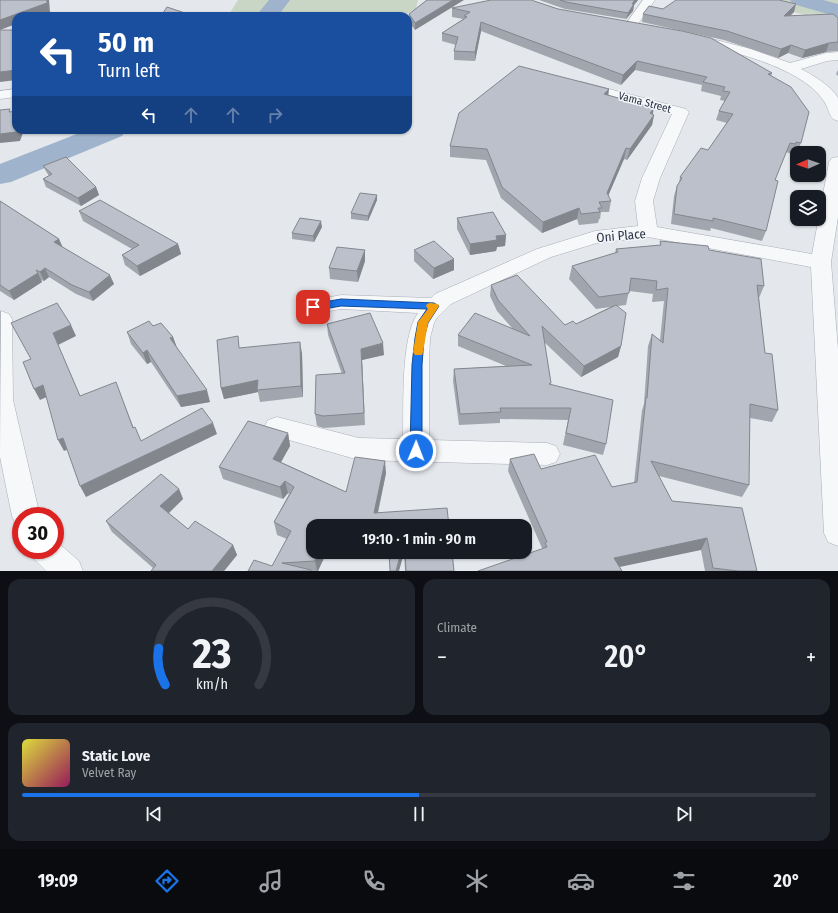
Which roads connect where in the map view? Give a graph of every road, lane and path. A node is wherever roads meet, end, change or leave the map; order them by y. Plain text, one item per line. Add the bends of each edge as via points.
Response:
1 (649, 0) edge
2 (617, 23) edge
3 (631, 25) junction
4 (646, 28) edge
5 (684, 36) edge
6 (838, 56) edge
7 (788, 68) junction
8 (570, 83) edge
9 (12, 94) edge
10 (0, 95) edge
11 (838, 116) edge
12 (838, 162) edge
13 (648, 232) junction
14 (821, 262) junction
15 (434, 306) junction
16 (313, 307) dead end
17 (1, 320) edge
18 (834, 420) edge
19 (277, 427) dead end
20 (416, 451) junction
21 (547, 454) dead end
22 (24, 507) edge
23 (838, 533) edge
24 (55, 559) edge
25 (68, 571) edge

1 - 3 street
2 - 3 street
3 - 4 street
5 - 7 street via 715,42
6 - 7 street via 812,60
7 - 11 street via 811,79 829,97
8 - 13 street, Vama Street via 680,112 651,178 644,201
9 - 10 street
12 - 14 street
13 - 14 street, Oni Place
13 - 15 street, Oni Place via 595,237 544,253 443,299
14 - 18 street
15 - 16 street via 341,302
15 - 20 street via 423,322 420,338 417,365
17 - 22 street via 1,400
18 - 23 street
19 - 20 street via 359,450
20 - 21 street
24 - 25 street

